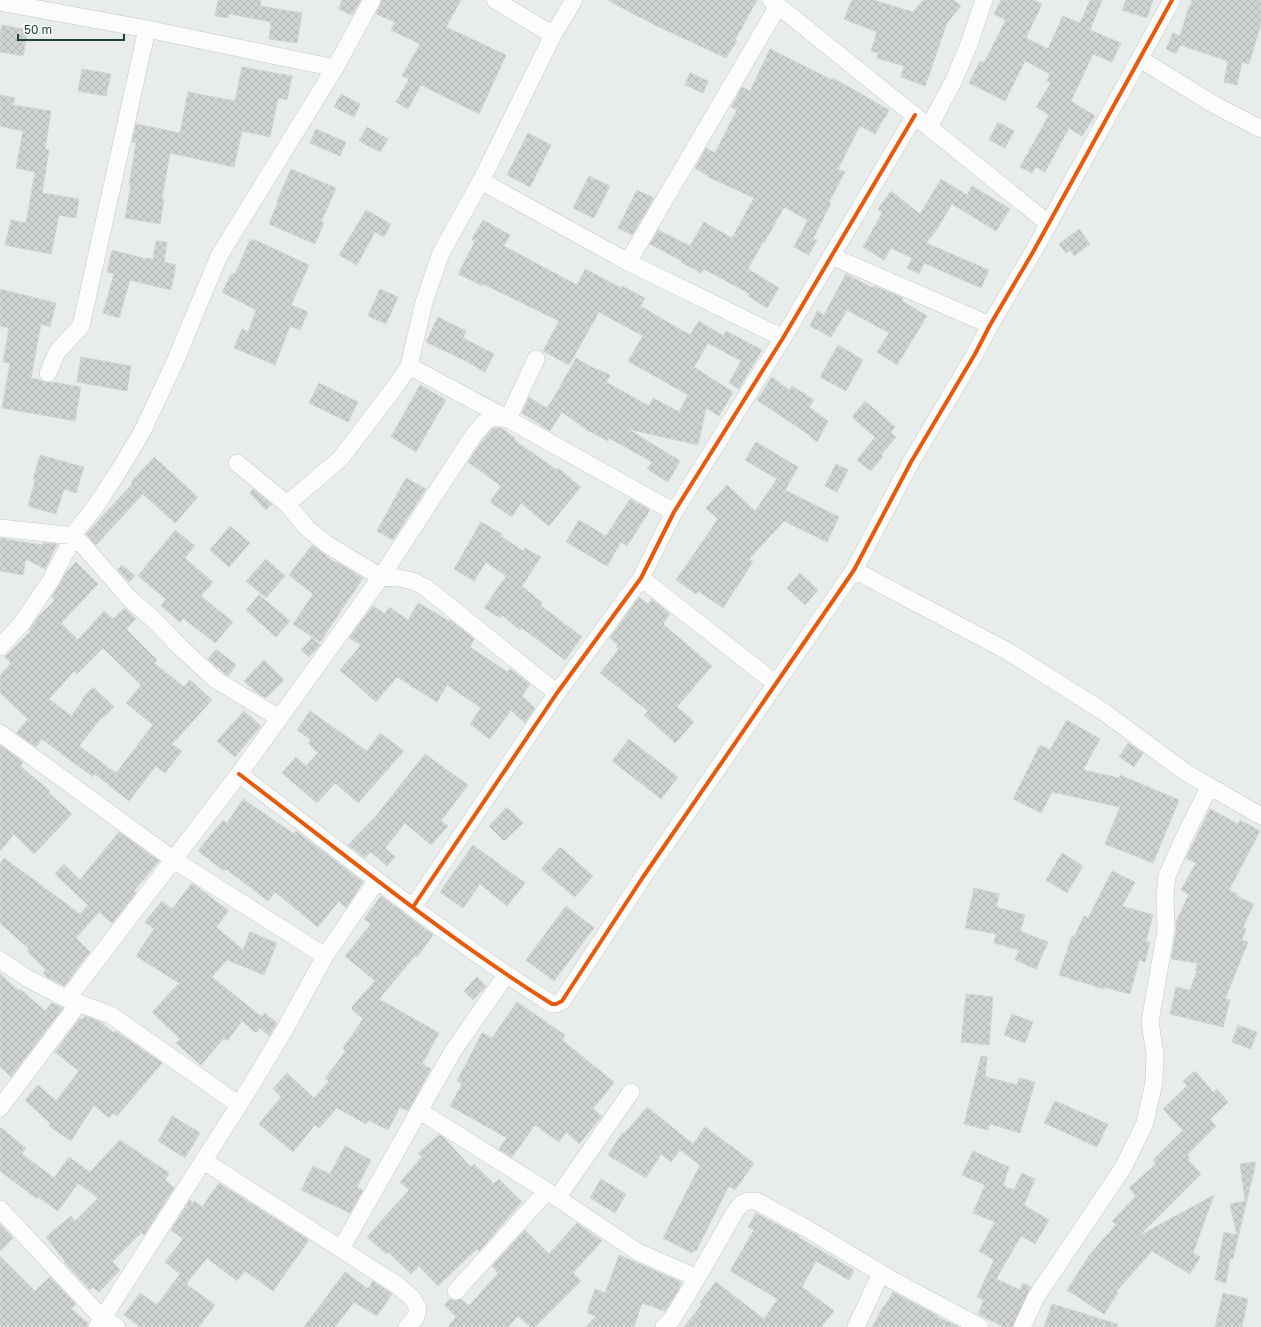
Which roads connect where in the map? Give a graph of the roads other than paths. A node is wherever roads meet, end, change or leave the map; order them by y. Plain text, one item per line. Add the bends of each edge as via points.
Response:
1 (372, 0) edge
2 (495, 0) edge
3 (574, 0) edge
4 (984, 0) edge
5 (1172, 0) edge
6 (0, 2) edge
7 (774, 3) edge
8 (147, 29) junction
9 (553, 35) junction
10 (1140, 59) junction
11 (335, 68) junction
12 (915, 115) junction
13 (929, 127) junction
14 (1261, 129) edge
15 (481, 181) junction
16 (1049, 224) junction
17 (831, 256) junction
18 (628, 262) junction
19 (990, 325) junction
20 (783, 338) junction
21 (536, 359) dead end
22 (409, 366) junction
23 (48, 373) dead end
24 (508, 419) junction
25 (237, 463) dead end
26 (287, 504) junction
27 (674, 512) junction
28 (0, 528) edge
29 (75, 536) junction
30 (854, 570) junction
31 (381, 577) junction
32 (641, 578) junction
33 (0, 647) edge
34 (776, 683) junction
35 (557, 693) junction
36 (279, 718) junction
37 (0, 733) edge
38 (239, 774) junction
39 (1210, 786) junction
40 (1261, 816) edge
41 (174, 860) junction
42 (377, 880) junction
43 (413, 907) junction
44 (325, 956) junction
45 (0, 960) edge
46 (506, 975) junction
47 (73, 1001) junction
48 (631, 1092) dead end
49 (239, 1105) junction
50 (0, 1108) edge
51 (420, 1111) junction
52 (204, 1161) junction
53 (552, 1195) junction
54 (0, 1209) edge
55 (341, 1249) junction
56 (881, 1273) junction
57 (697, 1278) junction
58 (456, 1292) dead end
59 (100, 1322) edge
60 (117, 1327) edge
61 (407, 1327) edge
62 (664, 1327) edge
63 (856, 1327) edge
64 (980, 1327) edge
65 (1022, 1327) edge

1 - 11 street
2 - 9 street
3 - 9 street
4 - 13 street via 954,80
5 - 10 street
6 - 8 street
7 - 12 street
7 - 18 street
8 - 11 street
8 - 23 street via 81,326 57,352
9 - 15 street
10 - 14 street via 1213,104
10 - 16 street
11 - 29 street via 219,256 174,364 142,432
12 - 13 street
12 - 17 street
13 - 16 street
15 - 18 street
15 - 22 street via 441,253 424,302
16 - 19 street
17 - 19 street
17 - 20 street
18 - 20 street
19 - 30 street via 911,462
20 - 27 street
21 - 24 street
22 - 24 street
22 - 26 street via 340,459
24 - 27 street
24 - 31 street via 494,418 486,421 475,434
25 - 26 street
26 - 31 street via 306,528
27 - 32 street
28 - 29 street
29 - 33 street via 51,580 22,623
29 - 36 street via 130,599 216,680
30 - 34 street
30 - 39 street via 1009,652 1104,712 1185,772
31 - 35 street via 413,581 425,587
31 - 36 street
32 - 34 street
32 - 35 street
34 - 46 street via 643,877 562,1001 552,1004
35 - 43 street
36 - 38 street
37 - 41 street
38 - 41 street
38 - 42 street
39 - 40 street
39 - 65 street via 1167,876 1166,930 1150,1022 1155,1054 1154,1082 1144,1123 1123,1168 1036,1297
41 - 44 street
41 - 47 street
42 - 43 street
42 - 44 street
43 - 46 street
44 - 49 street
45 - 47 street via 27,978
46 - 51 street via 453,1051
47 - 49 street via 111,1015
47 - 50 street
48 - 53 street
49 - 52 street
51 - 53 street
51 - 55 street
52 - 55 street
52 - 59 street
53 - 57 street via 638,1252
53 - 58 street
54 - 59 street
55 - 61 street via 398,1285 413,1299 418,1309 416,1317
56 - 57 street via 783,1215 756,1201 748,1201 741,1204 735,1212
56 - 63 street
56 - 64 street
57 - 62 street via 672,1319
59 - 60 street

